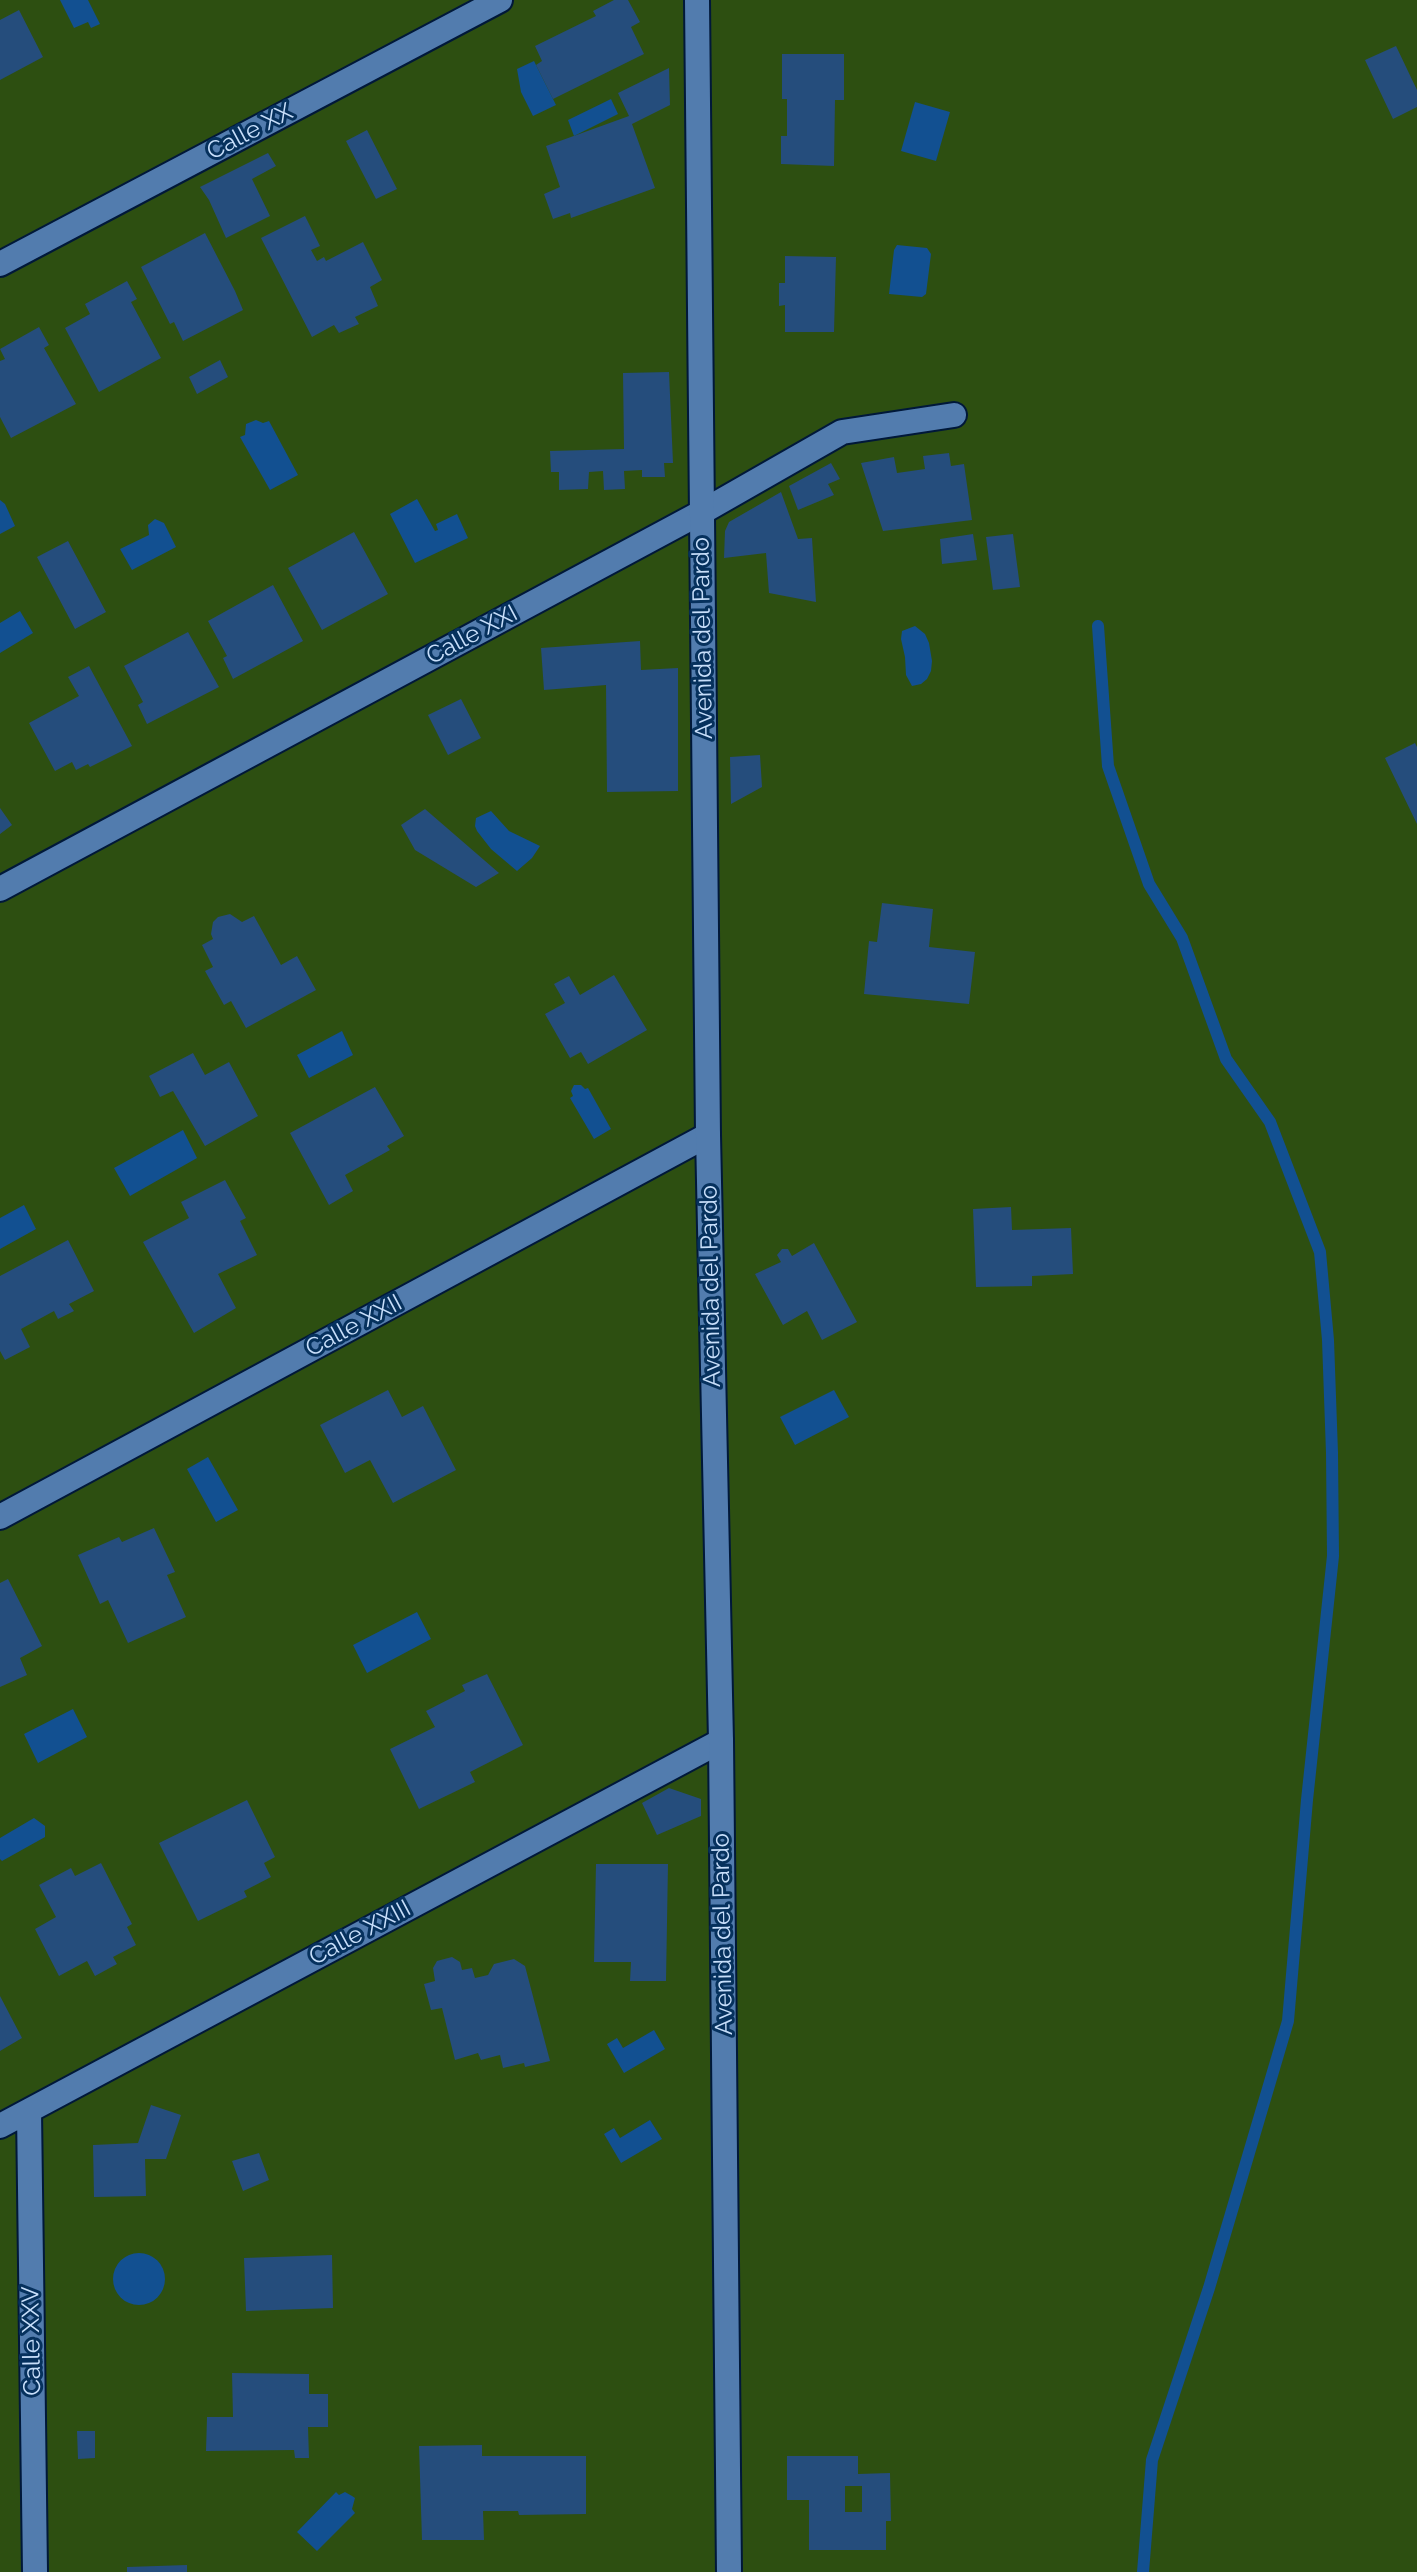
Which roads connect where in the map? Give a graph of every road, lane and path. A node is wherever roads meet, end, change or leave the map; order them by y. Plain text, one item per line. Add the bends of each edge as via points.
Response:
1 (500, 0) edge
2 (697, 0) edge
3 (0, 264) edge
4 (954, 415) dead end
5 (702, 512) junction
6 (0, 889) edge
7 (708, 1135) junction
8 (0, 1517) edge
9 (721, 1741) junction
10 (29, 2111) junction
11 (0, 2126) edge
12 (35, 2572) edge
13 (729, 2572) edge

1 - 3 street, Calle XX
2 - 5 street, Avenida del Pardo
4 - 5 street, Calle XXI via 842,432
5 - 6 street, Calle XXI
5 - 7 street, Avenida del Pardo
7 - 8 street, Calle XXII
7 - 9 street, Avenida del Pardo
9 - 10 street, Calle XXIII
9 - 13 street, Avenida del Pardo
10 - 11 street, Calle XXIII
10 - 12 street, Calle XXV

